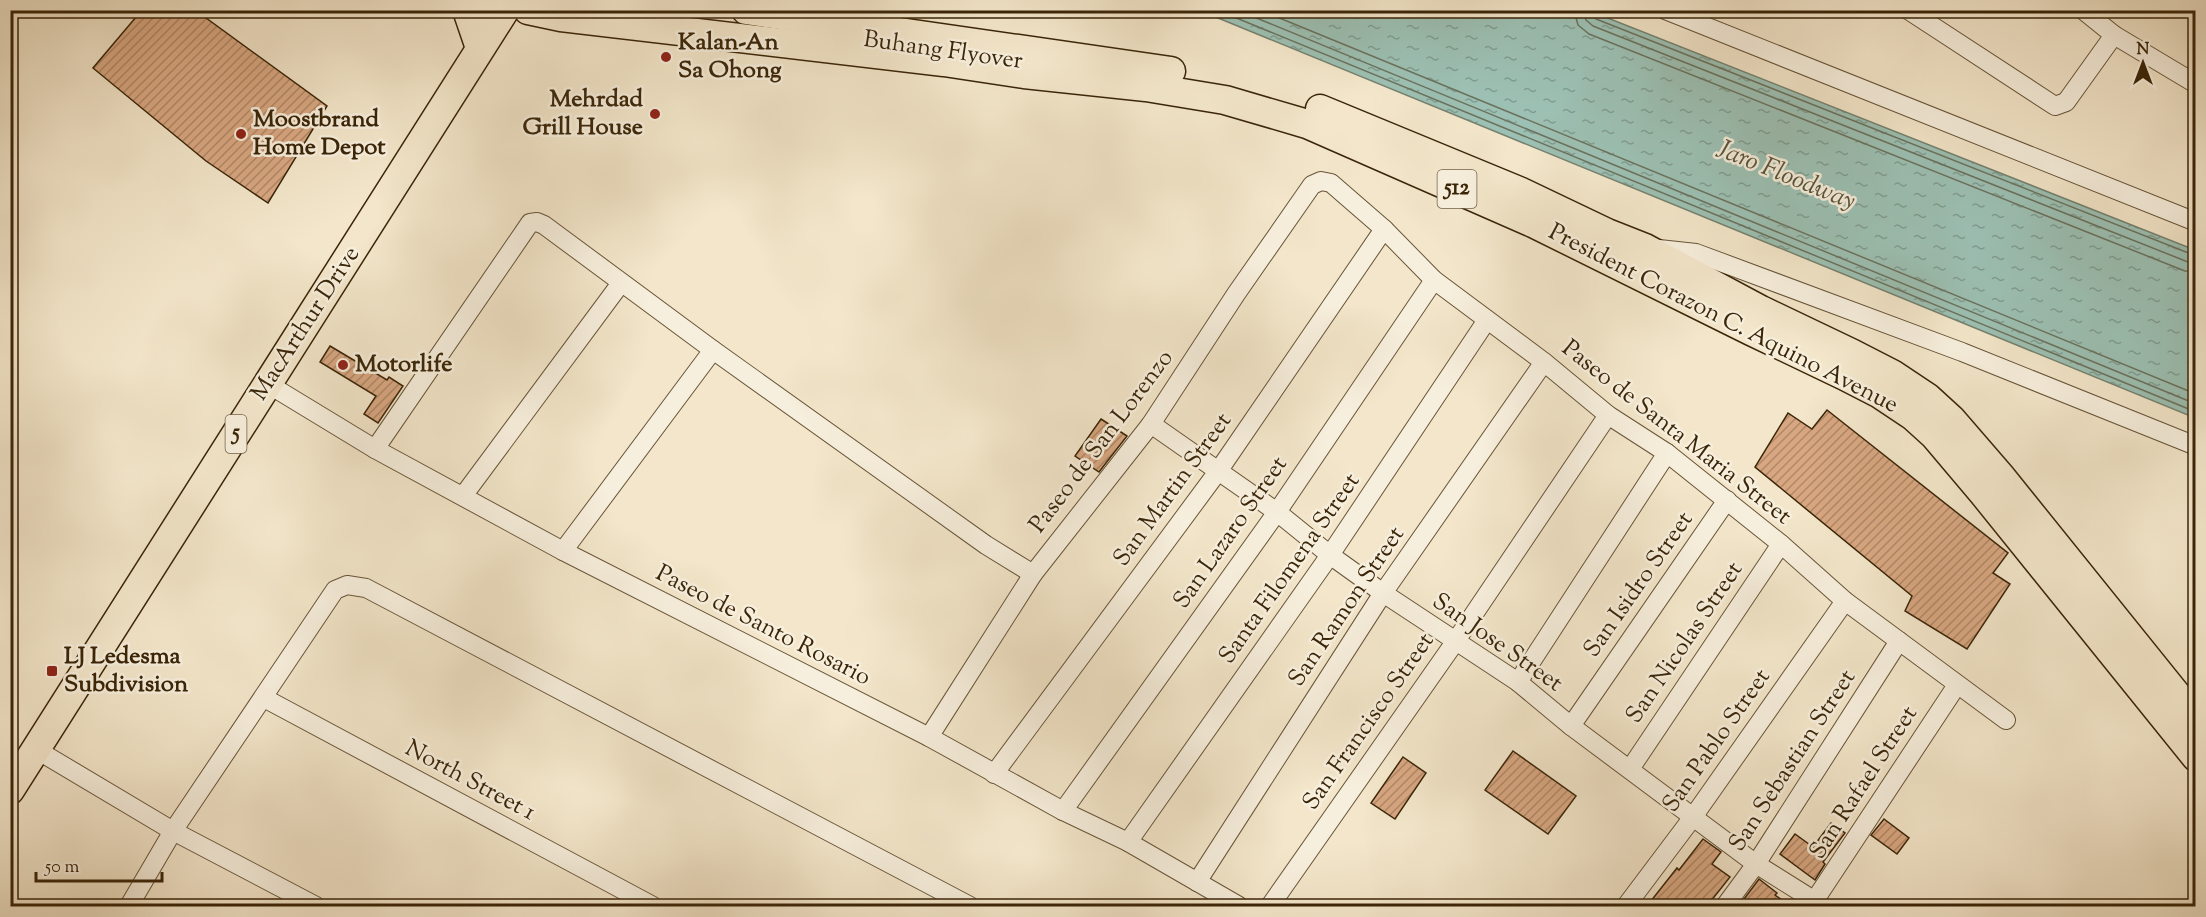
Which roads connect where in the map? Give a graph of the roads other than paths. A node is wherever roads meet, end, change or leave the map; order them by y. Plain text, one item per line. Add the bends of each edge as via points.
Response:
1 (467, 10) edge
2 (505, 10) edge
3 (528, 10) edge
4 (630, 10) edge
5 (746, 10) edge
6 (1665, 10) edge
7 (1908, 10) edge
8 (2083, 10) edge
9 (561, 16) junction
10 (2114, 35) junction
11 (480, 48) junction
12 (1077, 68) joint
13 (1115, 73) junction
14 (2196, 84) edge
15 (1321, 181) joint
16 (2196, 222) edge
17 (1384, 230) junction
18 (1601, 242) junction
19 (1645, 248) junction
20 (1434, 280) junction
21 (621, 283) junction
22 (1487, 320) junction
23 (1756, 320) junction
24 (713, 350) junction
25 (1544, 362) junction
26 (268, 384) junction
27 (1608, 415) junction
28 (1150, 424) junction
29 (2196, 446) edge
30 (375, 448) junction
31 (1667, 453) junction
32 (1219, 470) junction
33 (463, 496) junction
34 (1727, 500) junction
35 (1277, 512) junction
36 (1781, 544) junction
37 (563, 551) junction
38 (1330, 555) junction
39 (1033, 574) junction
40 (2073, 587) junction
41 (1383, 593) junction
42 (1845, 602) junction
43 (1899, 641) junction
44 (1455, 642) junction
45 (1518, 682) junction
46 (1957, 685) junction
47 (264, 698) junction
48 (2196, 719) edge
49 (2006, 720) dead end
50 (1570, 726) junction
51 (929, 737) junction
52 (37, 750) junction
53 (2196, 757) edge
54 (1630, 769) junction
55 (994, 774) junction
56 (10, 790) edge
57 (1063, 811) junction
58 (1693, 817) junction
59 (173, 831) junction
60 (1128, 842) junction
61 (1756, 864) junction
62 (1197, 882) junction
63 (1813, 904) edge
64 (129, 906) edge
65 (316, 906) edge
66 (653, 906) edge
67 (970, 906) edge
68 (1239, 906) edge
69 (1270, 906) edge
70 (1626, 906) edge
71 (1725, 906) edge

1 - 11 main road
2 - 11 main road, MacArthur Drive / 5
3 - 9 main road, President Corazon C. Aquino Avenue / 512
4 - 12 main road, Buhang Flyover
5 - 13 main road, President Corazon C. Aquino Avenue / 512
6 - 16 street
7 - 10 street via 2055,106 2066,102
8 - 10 street
9 - 11 main road via 541,18
9 - 13 main road, President Corazon C. Aquino Avenue / 512
10 - 14 street
11 - 26 main road, MacArthur Drive / 5
12 - 13 main road, President Corazon C. Aquino Avenue / 512
13 - 18 main road, President Corazon C. Aquino Avenue / 512 via 1196,74 1312,106 1508,186
15 - 17 street, Paseo de Santa Maria Street via 1331,183
15 - 28 street, Paseo de San Lorenzo via 1312,185
17 - 20 street, Paseo de Santa Maria Street
17 - 32 street, San Martin Street
18 - 19 main road, President Corazon C. Aquino Avenue / 512
18 - 23 main road, President Corazon C. Aquino Avenue / 512
19 - 23 main road, President Corazon C. Aquino Avenue / 512
19 - 29 street via 1696,253 1962,352
20 - 22 street, Paseo de Santa Maria Street
20 - 35 street, San Lazaro Street
21 - 24 street
21 - 30 street via 544,225 530,223
21 - 33 street
22 - 25 street, Paseo de Santa Maria Street
22 - 38 street, Santa Filomena Street
23 - 40 main road, President Corazon C. Aquino Avenue / 512 via 1815,348 1892,374 1928,398 1952,419
24 - 37 street
24 - 39 street via 986,545
25 - 27 street, Paseo de Santa Maria Street
25 - 41 street, San Ramon Street
26 - 30 street, Paseo de Santo Rosario
26 - 52 main road, MacArthur Drive / 5
27 - 31 street, Paseo de Santa Maria Street
27 - 44 street, San Francisco Street
28 - 32 street, San Jose Street
28 - 39 street, Paseo de San Lorenzo
30 - 33 street, Paseo de Santo Rosario
31 - 34 street, Paseo de Santa Maria Street
31 - 45 street
32 - 35 street, San Jose Street
32 - 55 street, San Martin Street
33 - 37 street, Paseo de Santo Rosario
34 - 36 street, Paseo de Santa Maria Street
34 - 50 street, San Isidro Street
35 - 38 street, San Jose Street
35 - 57 street, San Lazaro Street
36 - 42 street, Paseo de Santa Maria Street
36 - 54 street, San Nicolas Street
37 - 51 street, Paseo de Santo Rosario
38 - 41 street, San Jose Street
38 - 60 street, Santa Filomena Street
39 - 51 street, Paseo de San Lorenzo
40 - 48 main road, President Corazon C. Aquino Avenue / 512
40 - 53 main road, President Corazon C. Aquino Avenue / 512
41 - 44 street, San Jose Street
41 - 62 street, San Ramon Street
42 - 43 street, Paseo de Santa Maria Street
42 - 58 street, San Pablo Street
43 - 46 street, Paseo de Santa Maria Street
43 - 61 street, San Sebastian Street
44 - 45 street, San Jose Street
44 - 69 street, San Francisco Street
45 - 50 street, San Jose Street
46 - 49 street, Paseo de Santa Maria Street
46 - 63 street, San Rafael Street
47 - 59 street
47 - 66 street, North Street 1
47 - 67 street via 336,590 347,585 366,588
50 - 54 street, San Jose Street
51 - 55 street, Paseo de Santo Rosario
52 - 56 main road, MacArthur Drive / 5
52 - 59 street
54 - 58 street, San Jose Street
55 - 57 street, Paseo de Santo Rosario
57 - 60 street, Paseo de Santo Rosario
58 - 61 street, San Jose Street
58 - 70 street, San Pablo Street
59 - 64 street
59 - 65 street
60 - 62 street, Paseo de Santo Rosario
61 - 63 street, San Jose Street
61 - 71 street, San Sebastian Street
62 - 68 street, Paseo de Santo Rosario

